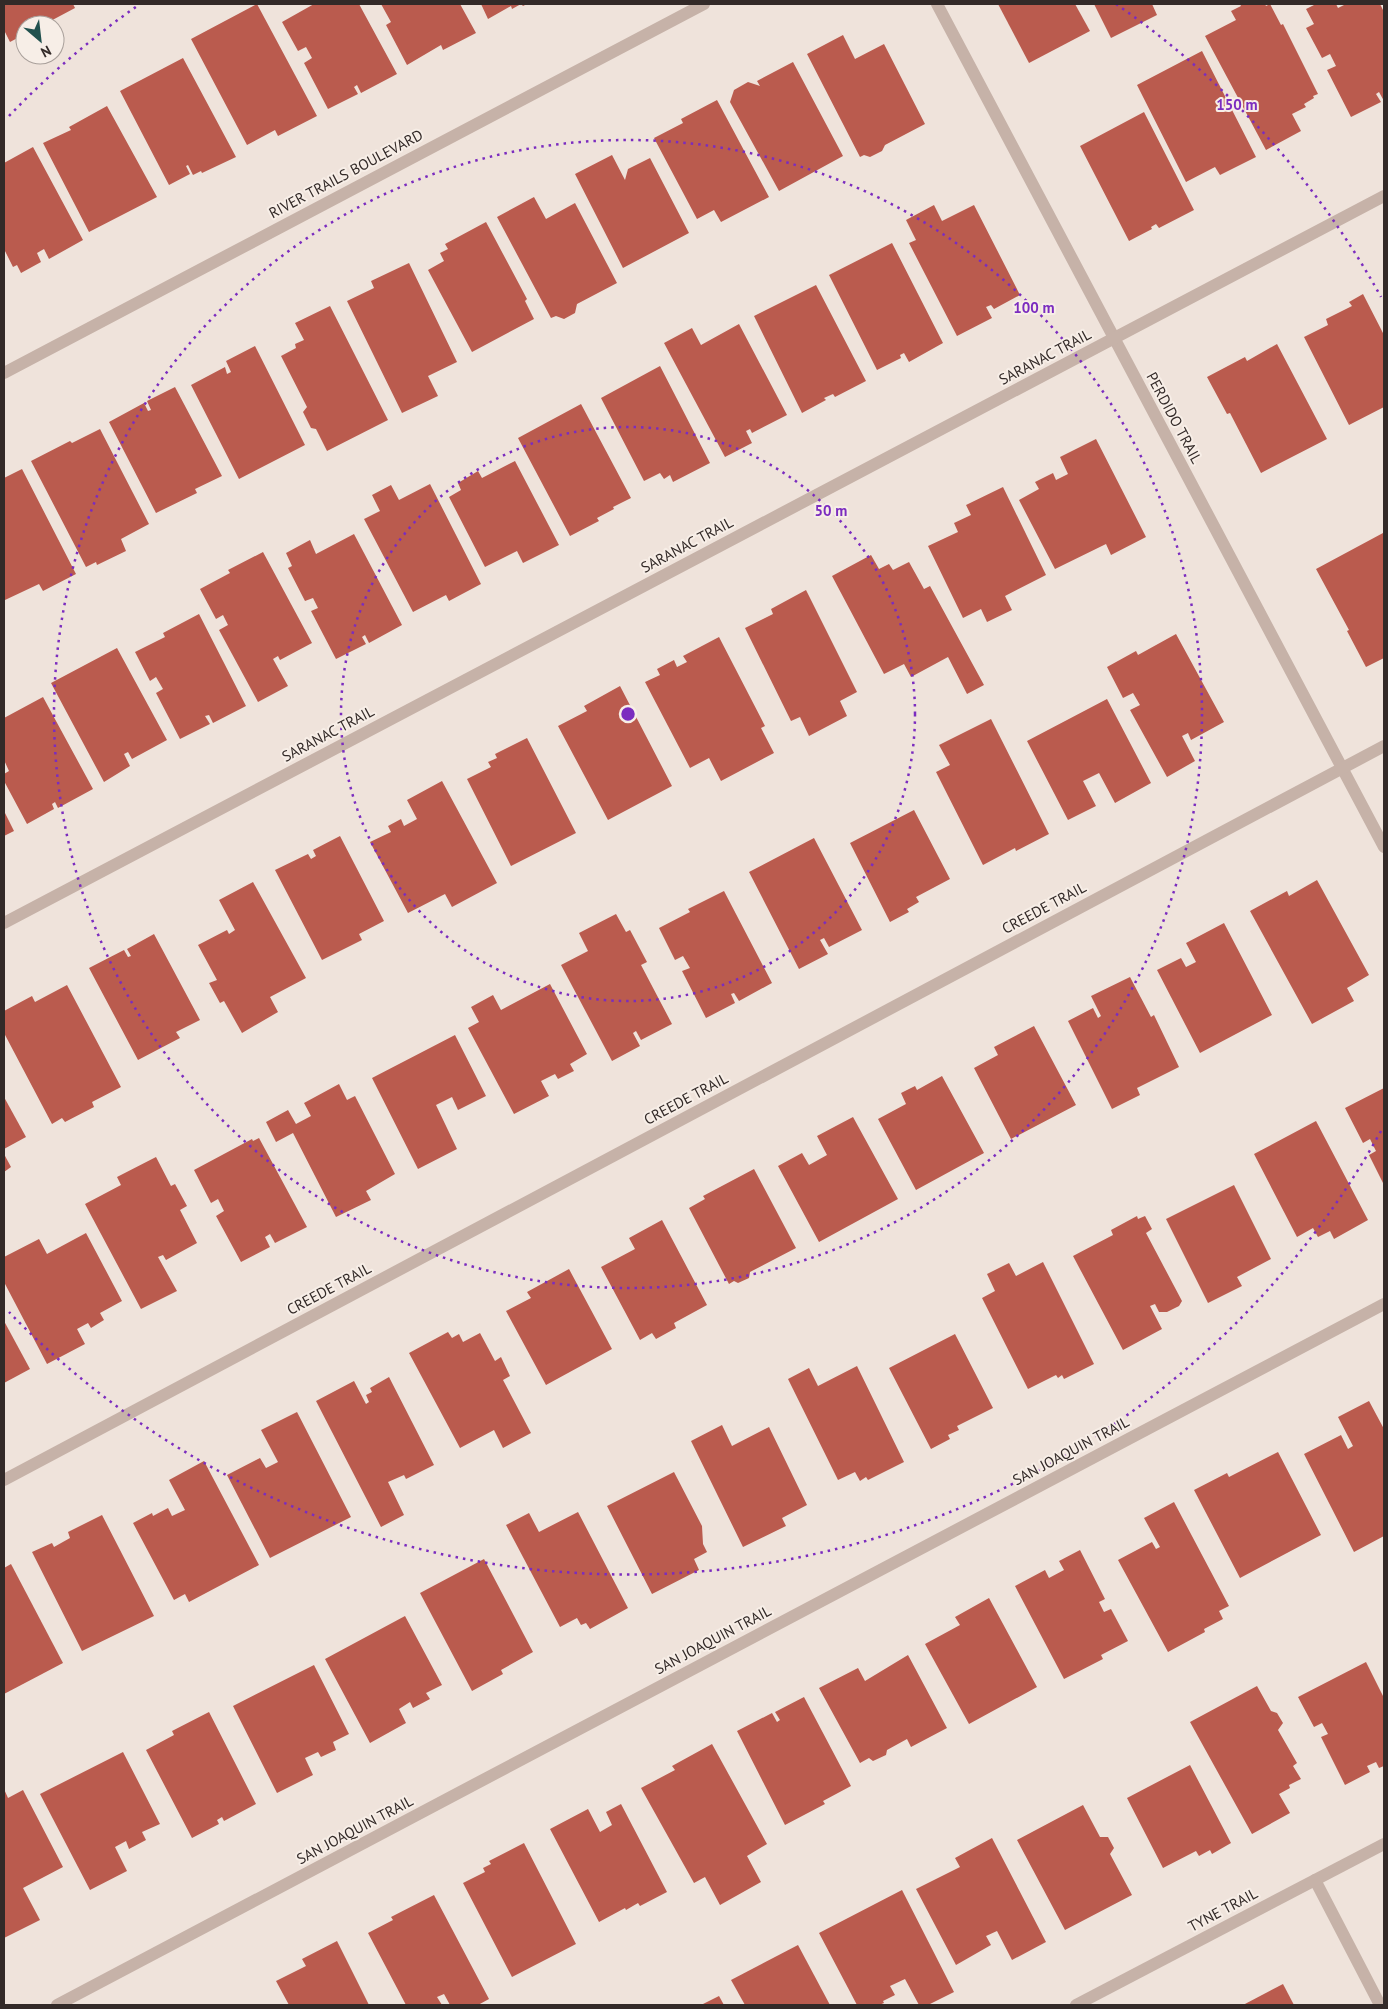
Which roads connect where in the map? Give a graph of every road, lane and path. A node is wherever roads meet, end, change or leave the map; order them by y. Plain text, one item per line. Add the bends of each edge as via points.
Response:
1 (704, 4) edge
2 (937, 4) edge
3 (1384, 196) edge
4 (1114, 339) junction
5 (4, 373) edge
6 (1384, 746) edge
7 (1343, 768) junction
8 (1384, 847) edge
9 (4, 923) edge
10 (1384, 1304) edge
11 (4, 1480) edge
12 (1384, 1844) edge
13 (1315, 1880) junction
14 (57, 2005) edge
15 (1076, 2005) edge
16 (1380, 2005) edge

1 - 5 street, RIVER TRAILS BOULEVARD
2 - 4 street, PERDIDO TRAIL
3 - 4 street, SARANAC TRAIL
4 - 7 street, PERDIDO TRAIL
4 - 9 street, SARANAC TRAIL
6 - 7 street, CREEDE TRAIL
7 - 8 street, PERDIDO TRAIL
7 - 11 street, CREEDE TRAIL
10 - 14 street, SAN JOAQUIN TRAIL
12 - 13 street, TYNE TRAIL
13 - 15 street, TYNE TRAIL
13 - 16 street

